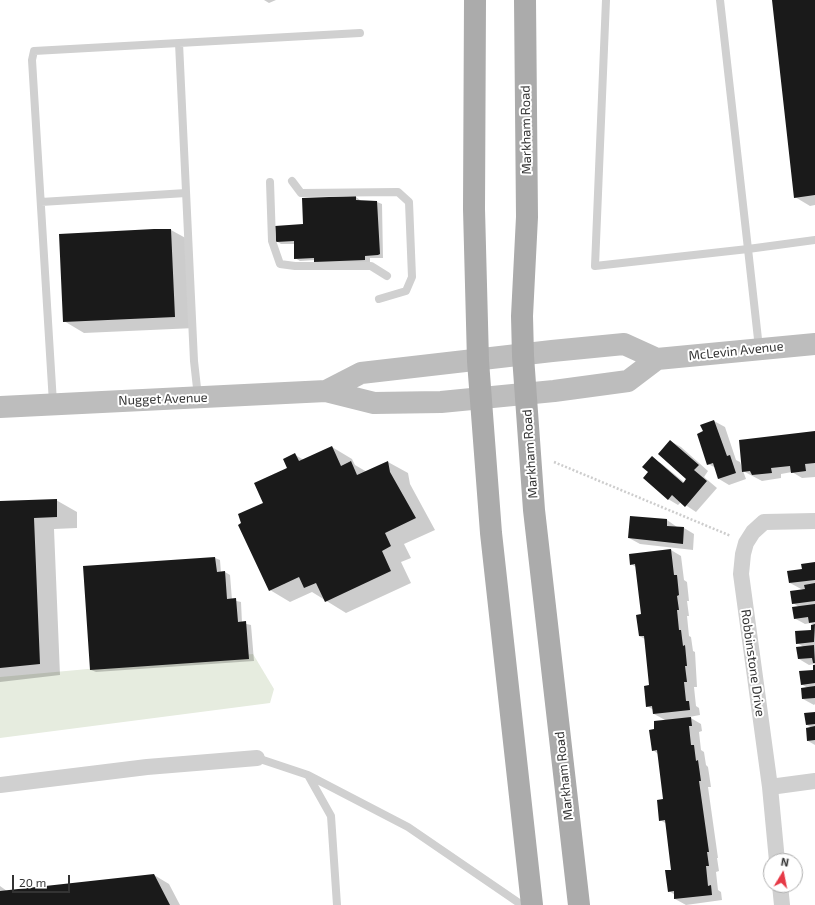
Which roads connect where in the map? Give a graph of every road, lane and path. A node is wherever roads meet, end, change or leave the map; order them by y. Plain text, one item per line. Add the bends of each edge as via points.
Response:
1 (475, 0) edge
2 (525, 0) edge
3 (606, 0) edge
4 (720, 0) edge
5 (360, 33) dead end
6 (179, 43) junction
7 (292, 181) dead end
8 (270, 182) dead end
9 (186, 193) junction
10 (40, 202) junction
11 (815, 240) edge
12 (748, 249) junction
13 (387, 276) dead end
14 (379, 299) dead end
15 (815, 344) edge
16 (759, 349) junction
17 (523, 356) junction
18 (657, 359) junction
19 (478, 361) junction
20 (326, 391) junction
21 (526, 394) junction
22 (198, 398) junction
23 (481, 398) junction
24 (53, 403) junction
25 (0, 407) edge
26 (554, 462) dead end
27 (815, 521) edge
28 (746, 543) junction
29 (257, 758) joint
30 (308, 775) junction
31 (815, 781) edge
32 (0, 785) edge
33 (770, 787) junction
34 (776, 853) edge
35 (781, 893) edge
36 (337, 905) edge
37 (522, 905) edge
38 (532, 905) edge
39 (579, 905) edge
40 (782, 905) edge

1 - 19 main road via 474,210
2 - 17 main road, Markham Road via 527,217 522,316
3 - 12 lane via 595,266
4 - 12 lane
5 - 6 lane
6 - 9 lane
6 - 10 lane via 34,51 32,60
7 - 14 lane via 300,193 398,192 409,202 412,277 406,292
8 - 13 lane via 272,241 280,264 371,266
9 - 10 lane
9 - 22 lane
10 - 24 lane
11 - 12 lane
12 - 16 lane
15 - 16 street, McLevin Avenue
16 - 18 street, McLevin Avenue
17 - 18 street via 624,344
17 - 19 street, Nugget Avenue
17 - 21 main road, Markham Road
18 - 21 street via 628,381
19 - 20 street, Nugget Avenue via 361,373
19 - 23 main road
20 - 22 street, Nugget Avenue
20 - 23 street, Nugget Avenue via 374,403 441,402
21 - 23 street, Nugget Avenue
21 - 39 main road, Markham Road via 534,510
22 - 24 street, Nugget Avenue
23 - 38 main road via 491,533
24 - 25 street, Nugget Avenue
26 - 28 path
27 - 28 street, Robbinstone Drive via 764,522
28 - 33 street, Robbinstone Drive via 741,574
29 - 30 lane
29 - 32 street via 147,767
30 - 36 lane via 331,816
30 - 37 lane via 408,827
31 - 33 street
33 - 34 street, Robbinstone Drive
35 - 40 street

